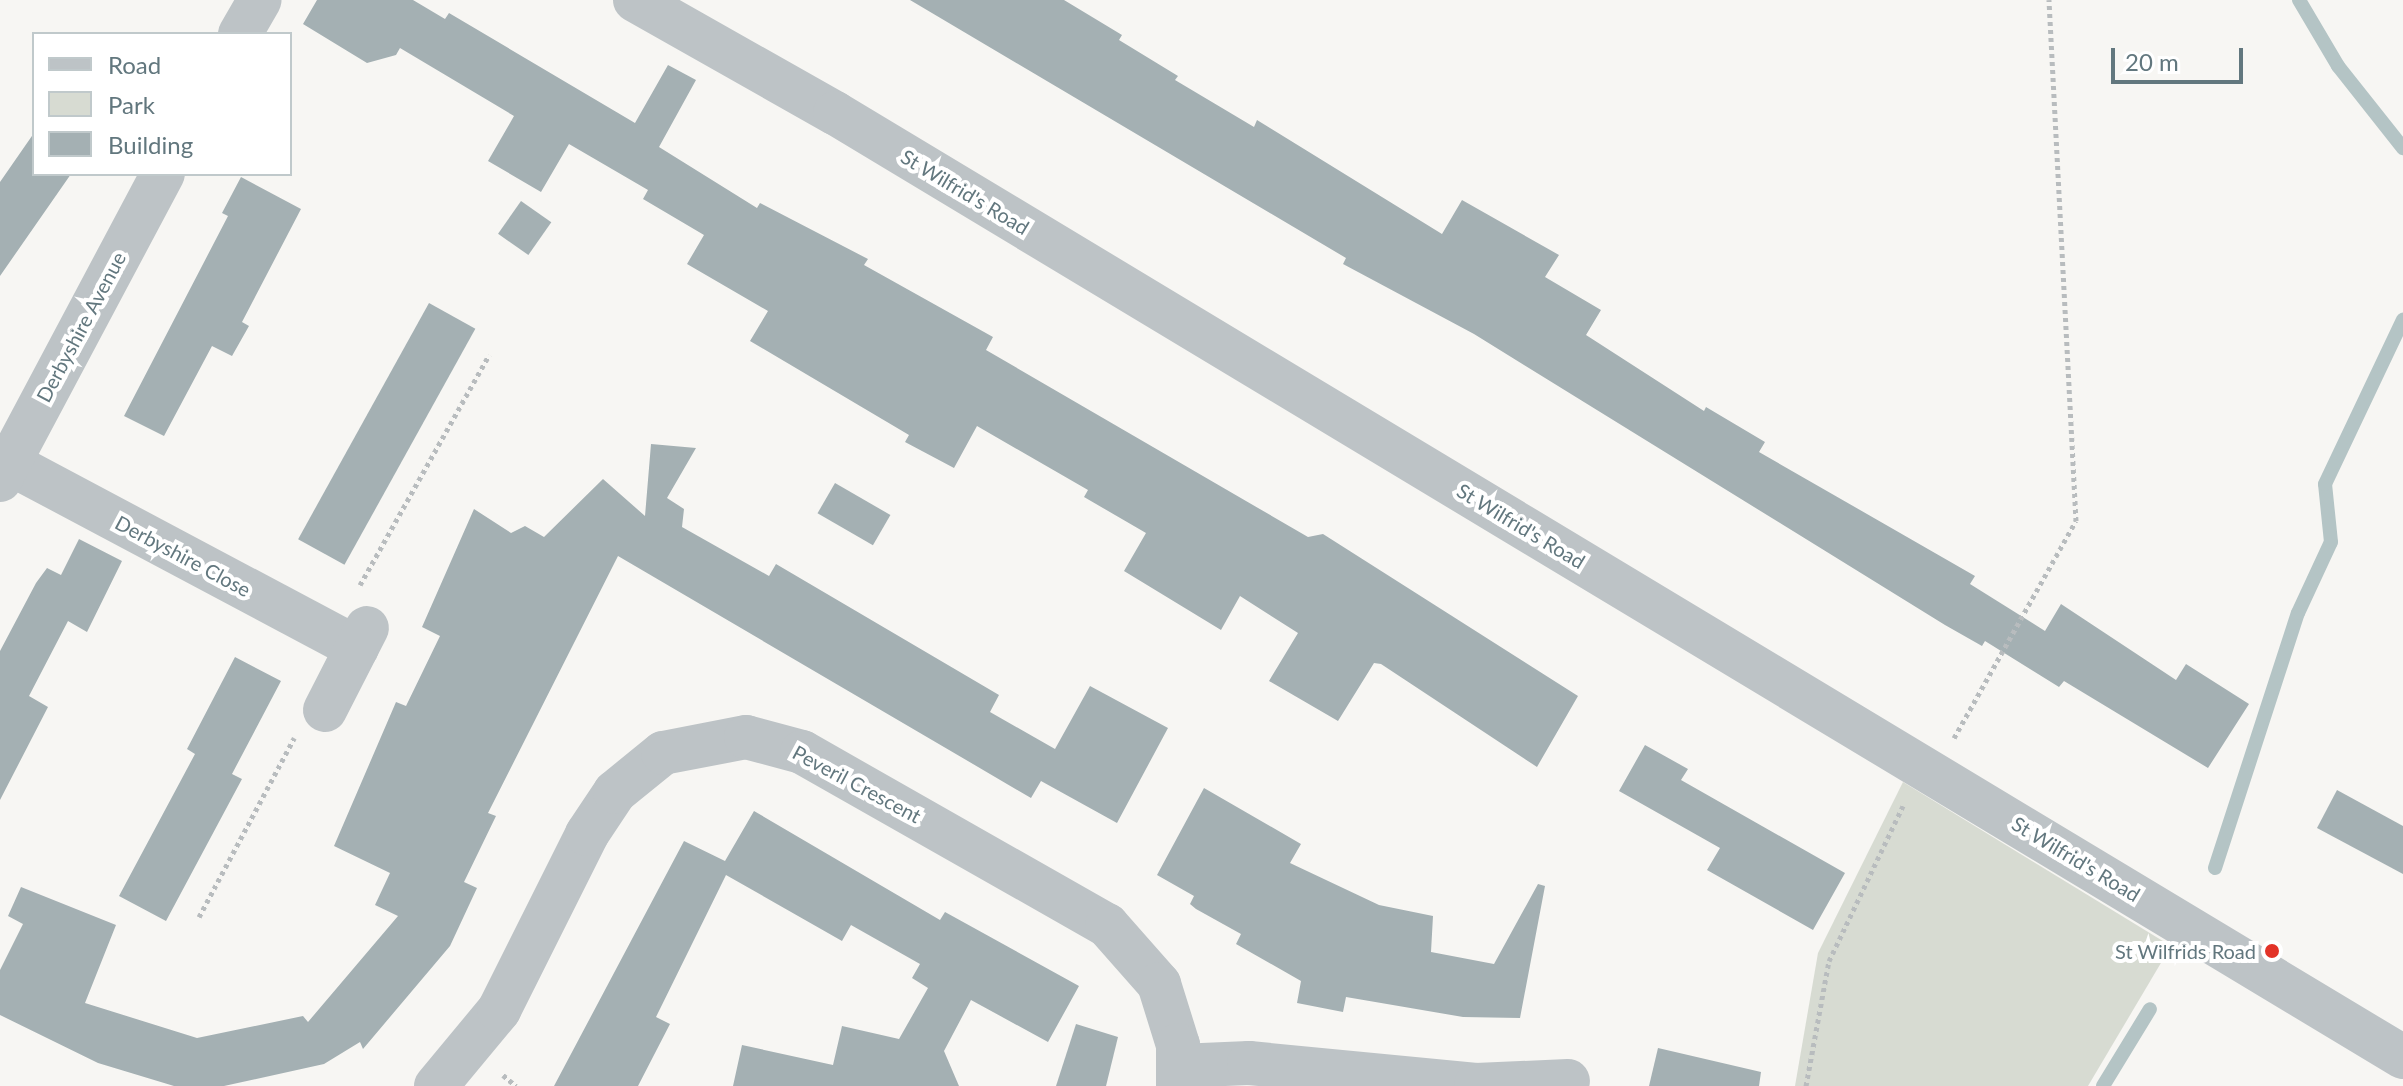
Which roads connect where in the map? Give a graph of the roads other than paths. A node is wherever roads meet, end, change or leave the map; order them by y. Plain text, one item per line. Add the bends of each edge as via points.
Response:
1 (260, 0) edge
2 (635, 0) edge
3 (241, 32) edge
4 (162, 176) edge
5 (4, 472) edge
6 (325, 710) road end
7 (2403, 1057) edge
8 (1570, 1072) edge
9 (1179, 1076) edge
10 (436, 1086) edge

1 - 3 street
2 - 7 street, St Wilfrid's Road via 862,129
4 - 5 street, Derbyshire Avenue
5 - 6 street, Derbyshire Close via 362,638
8 - 9 street via 1462,1084 1249,1063
9 - 10 street, Peveril Crescent via 1173,1017 1159,984 1107,925 802,752 746,737 663,753 615,792 587,834 499,1010

